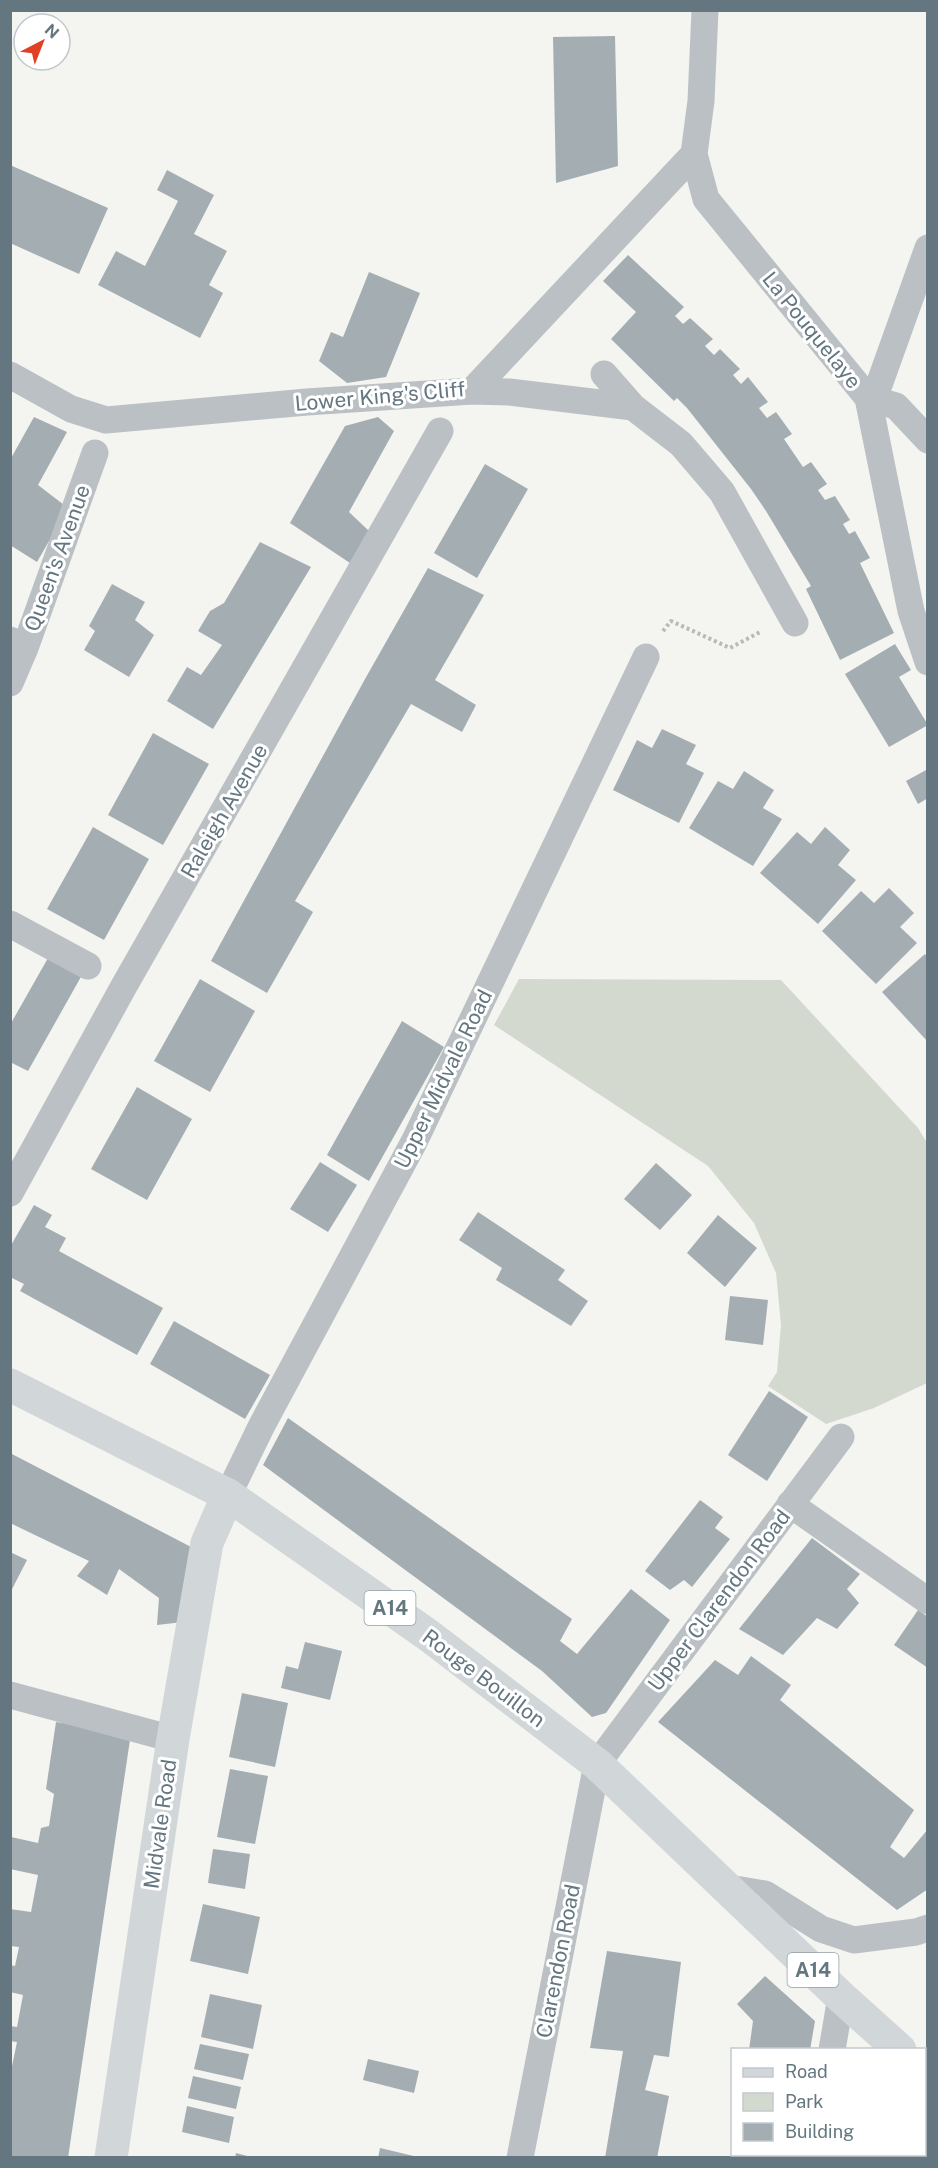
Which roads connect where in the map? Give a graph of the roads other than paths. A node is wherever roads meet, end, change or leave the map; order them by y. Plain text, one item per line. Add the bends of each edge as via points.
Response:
1 (705, 10) edge
2 (694, 154) junction
3 (927, 248) edge
4 (604, 374) dead end
5 (10, 375) edge
6 (472, 391) junction
7 (868, 398) junction
8 (633, 407) junction
9 (440, 431) dead end
10 (927, 440) edge
11 (95, 453) dead end
12 (793, 619) road end
13 (18, 644) edge
14 (646, 657) road end
15 (927, 662) edge
16 (10, 683) edge
17 (10, 924) edge
18 (88, 966) dead end
19 (10, 1193) edge
20 (10, 1385) edge
21 (841, 1437) dead end
22 (228, 1495) junction
23 (790, 1504) junction
24 (927, 1601) edge
25 (10, 1695) edge
26 (173, 1739) junction
27 (597, 1764) junction
28 (729, 1888) junction
29 (927, 1928) edge
30 (841, 1997) junction
31 (832, 2048) edge
32 (899, 2048) edge
33 (111, 2157) edge
34 (520, 2157) edge

1 - 2 street, La Pouquelaye
2 - 6 street, Lower King's Cliff
2 - 7 street, La Pouquelaye via 706,200
3 - 7 street via 879,385
4 - 8 street
5 - 6 street, Lower King's Cliff via 71,409 106,420
6 - 8 street
7 - 10 street via 896,406
7 - 15 street, La Pouquelaye via 911,611
8 - 12 street via 681,444 722,492
9 - 19 street, Raleigh Avenue
11 - 13 street, Queen's Avenue
13 - 16 street, Queen's Avenue
14 - 22 street, Upper Midvale Road via 414,1142
17 - 18 street
20 - 22 main road, Rouge Bouillon / A14
21 - 23 street, Upper Clarendon Road
22 - 26 main road, Midvale Road via 207,1543
22 - 27 main road, Rouge Bouillon / A14 via 428,1635
23 - 24 street
23 - 27 street, Upper Clarendon Road
25 - 26 street
26 - 33 main road, Midvale Road
27 - 28 main road, Rouge Bouillon / A14
27 - 34 street, Clarendon Road
28 - 29 street via 765,1894 821,1929 854,1940
28 - 30 main road, Rouge Bouillon / A14
30 - 31 street
30 - 32 main road, Rouge Bouillon / A14

